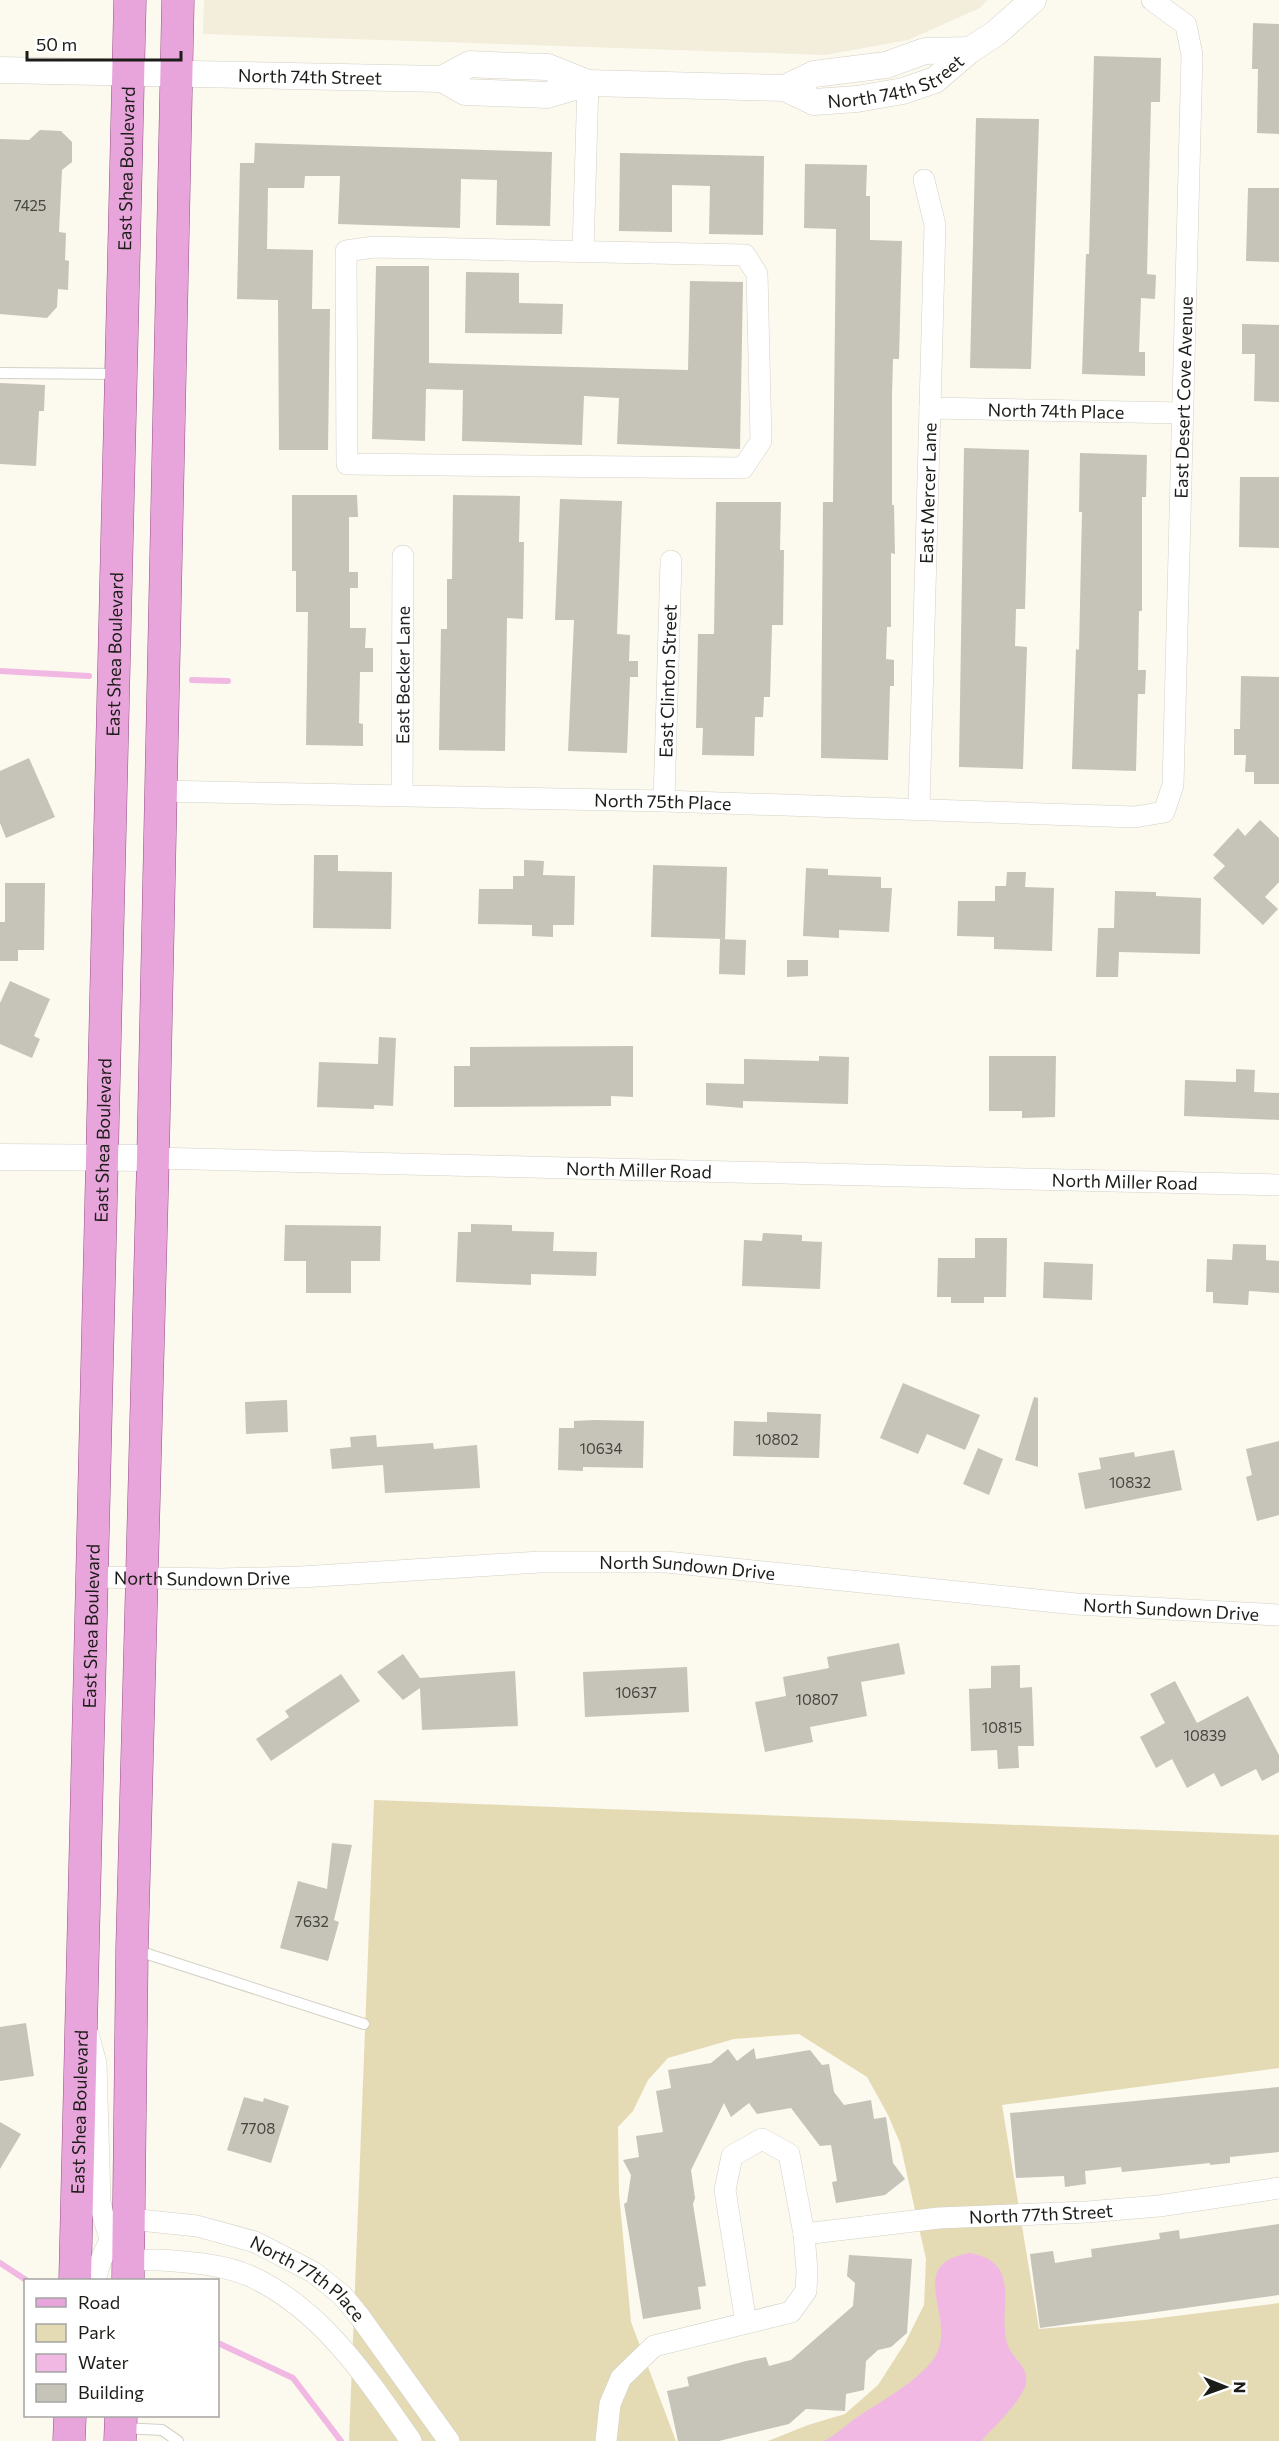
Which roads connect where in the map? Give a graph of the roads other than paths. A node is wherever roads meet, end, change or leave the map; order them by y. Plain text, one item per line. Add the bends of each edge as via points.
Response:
1 (130, 0) edge
2 (178, 0) edge
3 (1034, 0) edge
4 (1152, 0) edge
5 (0, 70) edge
6 (128, 72) junction
7 (177, 74) junction
8 (588, 83) junction
9 (924, 180) dead end
10 (583, 251) junction
11 (0, 373) edge
12 (122, 379) junction
13 (169, 385) junction
14 (930, 408) junction
15 (1181, 413) junction
16 (403, 556) dead end
17 (671, 561) dead end
18 (159, 791) junction
19 (402, 795) junction
20 (664, 801) junction
21 (919, 808) junction
22 (1164, 812) joint
23 (0, 1156) edge
24 (103, 1157) junction
25 (153, 1158) junction
26 (1279, 1185) edge
27 (92, 1577) junction
28 (141, 1578) junction
29 (1279, 1615) edge
30 (132, 1949) junction
31 (80, 2004) junction
32 (364, 2024) dead end
33 (1279, 2188) edge
34 (804, 2234) junction
35 (124, 2249) edge
36 (75, 2279) edge
37 (96, 2279) edge
38 (746, 2323) junction
39 (70, 2417) edge
40 (121, 2428) edge
41 (69, 2441) edge
42 (178, 2441) edge
43 (411, 2441) edge
44 (449, 2441) edge
45 (606, 2441) edge

1 - 6 main road, East Shea Boulevard
2 - 7 main road
3 - 8 street, North 74th Street via 970,50 925,51 886,65 814,74 785,88
4 - 15 street, East Desert Cove Avenue via 1186,25 1192,55
5 - 6 street, North 74th Street
6 - 7 street, North 74th Street
6 - 12 main road, East Shea Boulevard
7 - 8 street, North 74th Street via 442,78 470,64 548,67
7 - 13 main road
8 - 10 street
9 - 14 street, East Mercer Lane via 935,225
10 - 10 street via 745,255 757,274 761,441 743,468 347,464 346,252 375,247
11 - 12 lane
12 - 13 main road
12 - 24 main road, East Shea Boulevard
13 - 18 main road
14 - 15 street, North 74th Place
14 - 21 street, East Mercer Lane
15 - 22 street, East Desert Cove Avenue via 1173,785
16 - 19 street, East Becker Lane
17 - 20 street, East Clinton Street
18 - 19 street, North 75th Place
18 - 25 main road
19 - 20 street, North 75th Place
20 - 21 street, North 75th Place
21 - 22 street, North 75th Place via 1136,817
23 - 24 street, North Miller Road
24 - 25 street, North Miller Road
24 - 27 main road, East Shea Boulevard
25 - 26 street, North Miller Road
25 - 28 main road
27 - 28 street, North Sundown Drive
27 - 31 main road, East Shea Boulevard
28 - 29 street, North Sundown Drive via 301,1577 540,1562 666,1562 1076,1604
28 - 30 main road
30 - 32 lane
30 - 35 main road
31 - 35 street via 96,2063 100,2202
31 - 36 main road, East Shea Boulevard
33 - 34 street, North 77th Street via 1159,2206 939,2218
34 - 38 street via 806,2291 791,2312
34 - 38 street via 789,2154 762,2139 732,2156 725,2190
35 - 37 street
35 - 43 street, North 77th Place via 248,2275 293,2302 351,2359
35 - 44 street, North 77th Place via 197,2226 255,2242 313,2272 342,2295 360,2317
38 - 45 street via 654,2346 621,2378 610,2404
39 - 41 main road
40 - 42 lane via 162,2430

